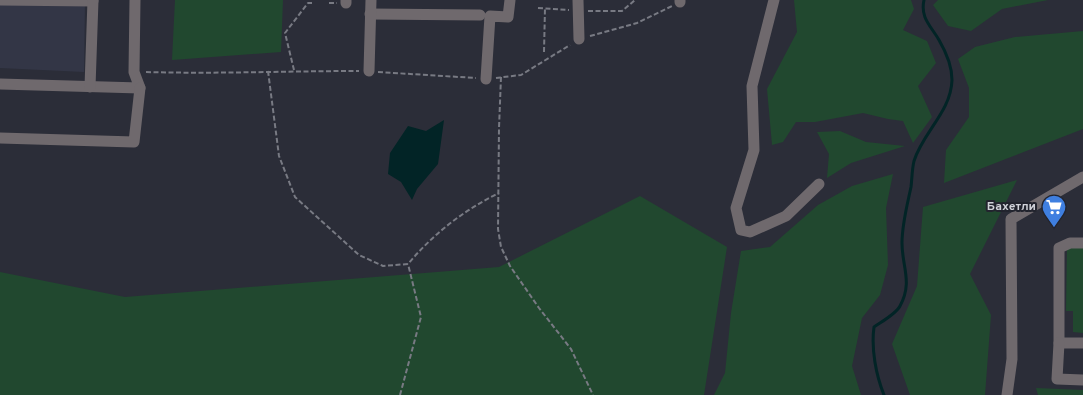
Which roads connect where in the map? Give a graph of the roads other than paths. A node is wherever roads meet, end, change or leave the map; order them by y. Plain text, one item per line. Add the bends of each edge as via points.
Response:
1 (0, 0) edge
2 (135, 0) edge
3 (371, 0) edge
4 (510, 0) edge
5 (774, 0) edge
6 (93, 1) edge
7 (578, 5) edge
8 (370, 14) junction
9 (480, 15) dead end
10 (579, 39) road end
11 (368, 71) road end
12 (486, 78) road end
13 (0, 84) edge
14 (90, 87) junction
15 (140, 88) junction
16 (0, 138) edge
17 (1083, 177) edge
18 (819, 184) dead end
19 (1083, 243) edge
20 (1059, 342) junction
21 (1083, 343) edge
22 (1083, 380) edge
23 (1007, 395) edge

1 - 6 street
2 - 15 street via 134,72
3 - 8 street
4 - 12 street via 508,17 490,16
5 - 18 street via 752,86 754,150 736,208 741,230 750,232 786,216
6 - 14 street
7 - 10 street
8 - 9 street
8 - 11 street
13 - 14 street
14 - 15 street
15 - 16 street via 134,142
17 - 23 street via 1011,219 1012,359
19 - 20 street via 1070,242 1059,248
20 - 21 street
20 - 22 street via 1057,380

